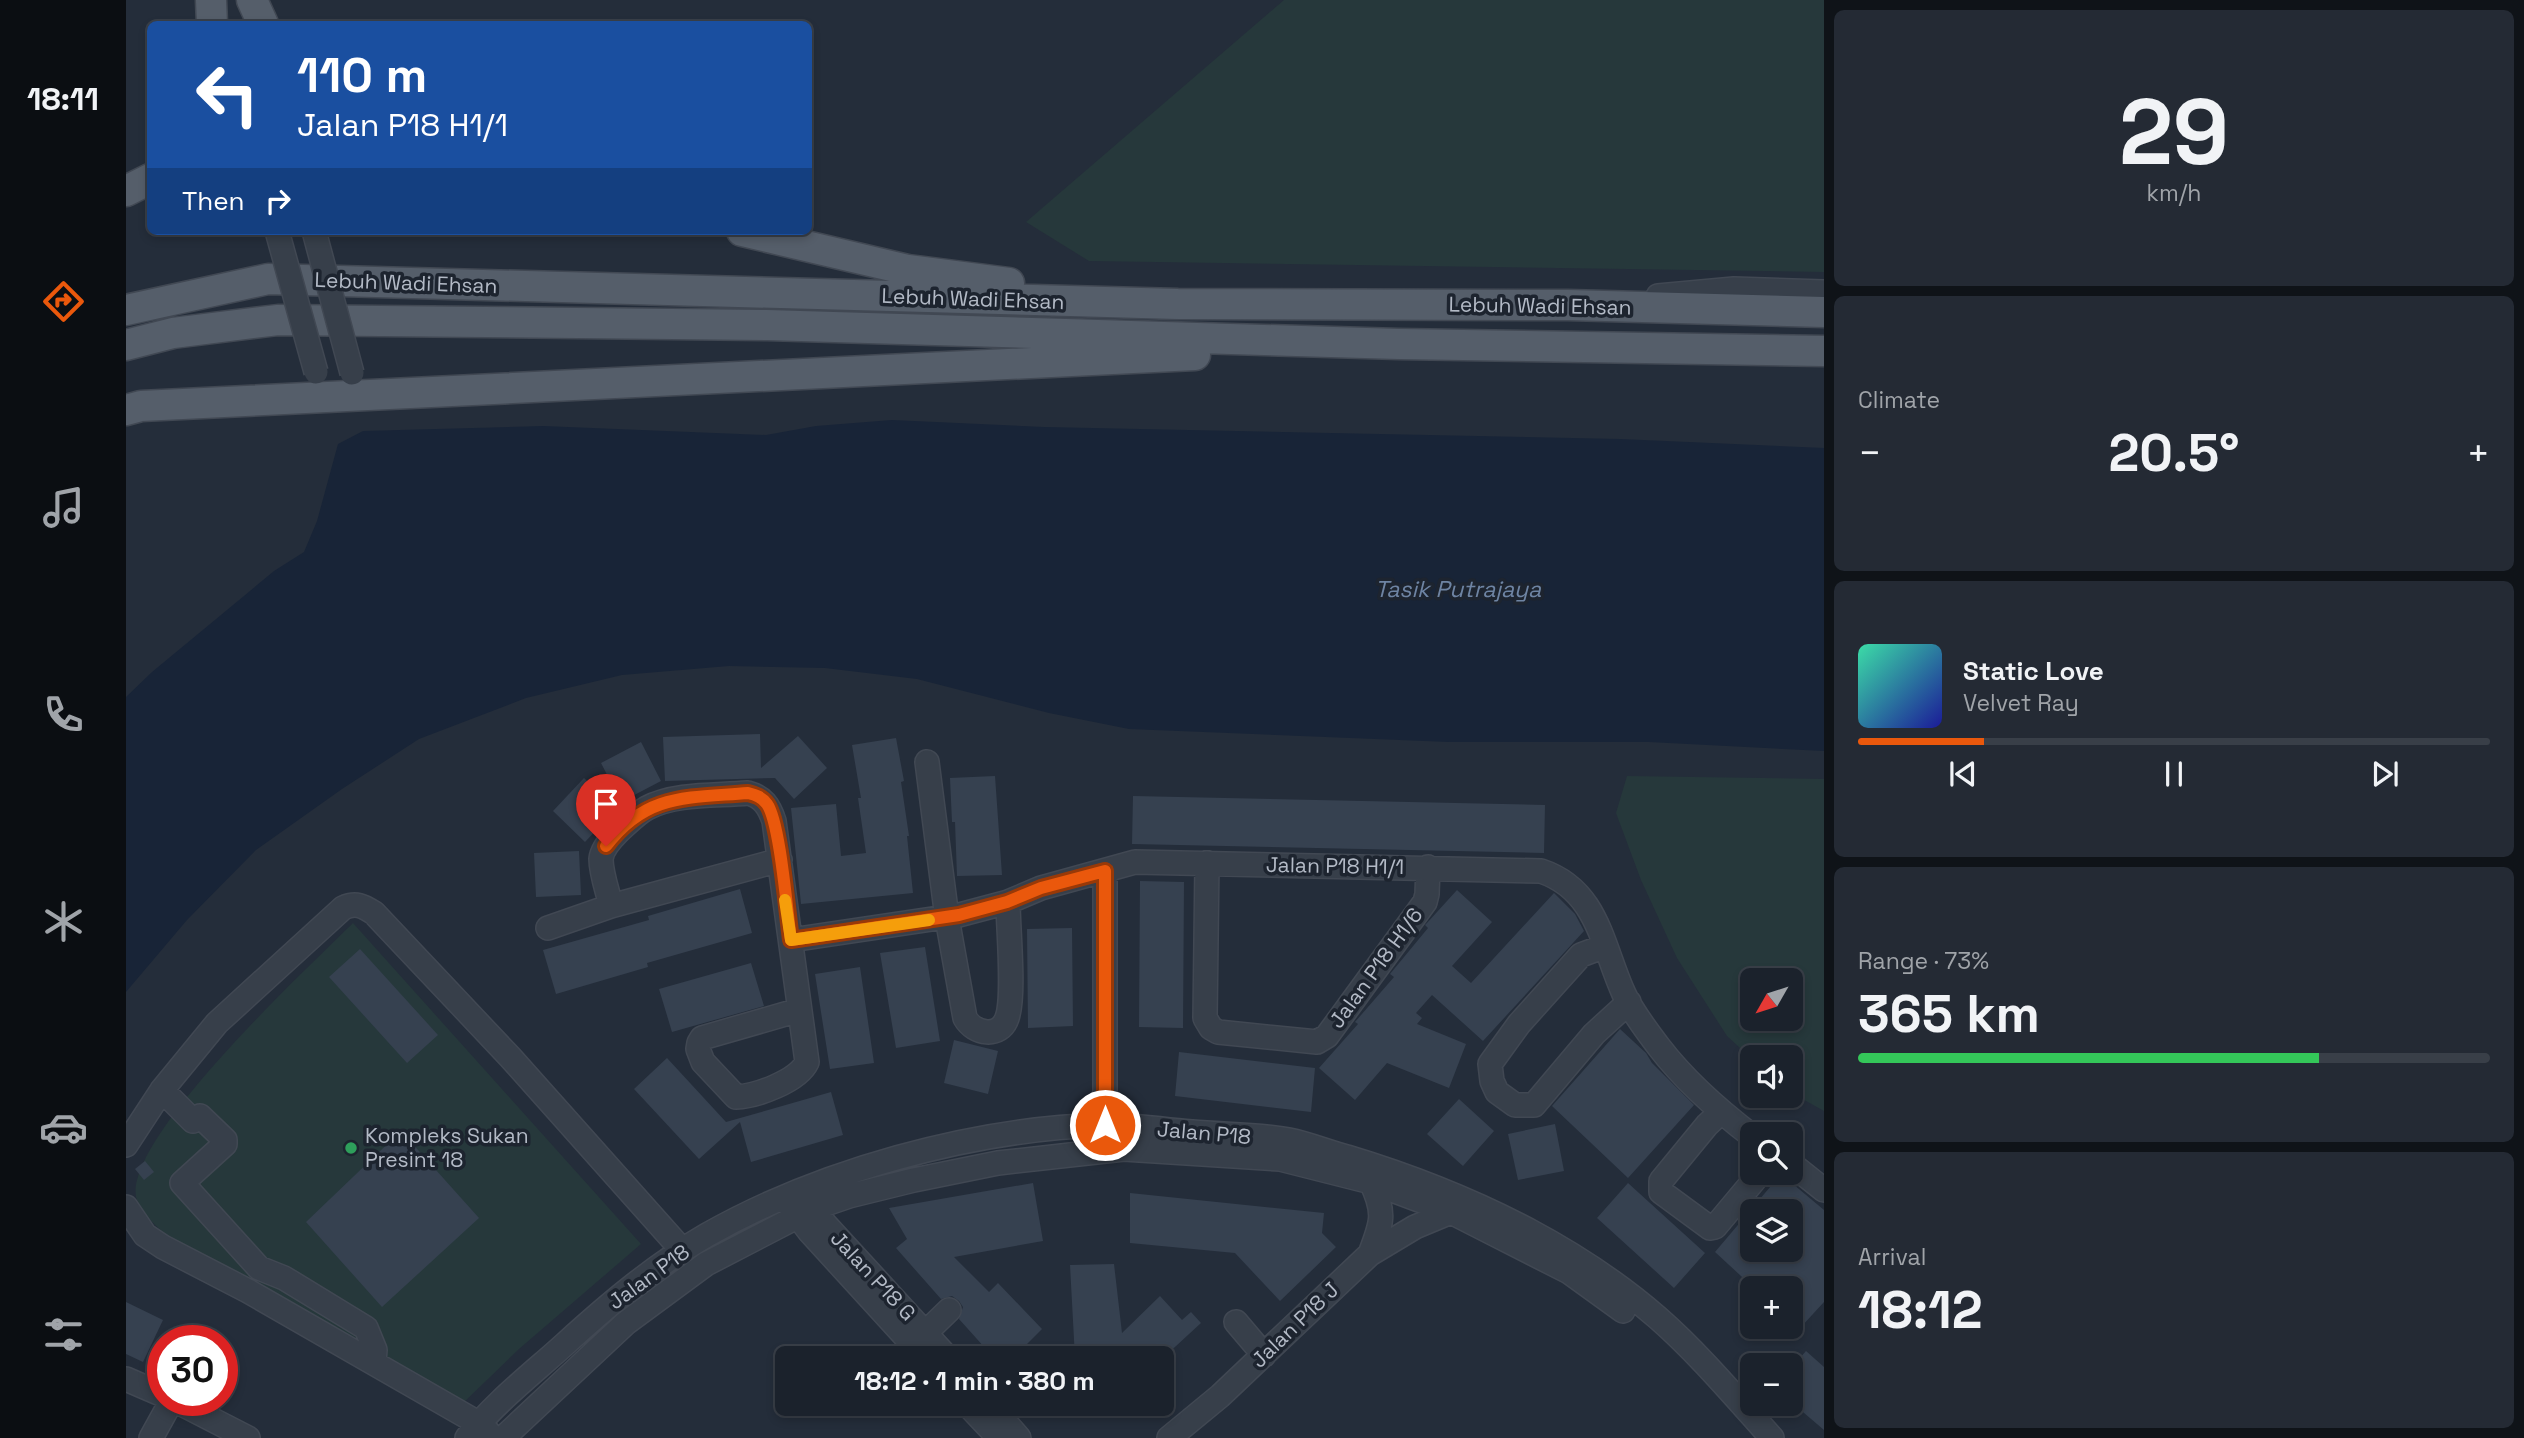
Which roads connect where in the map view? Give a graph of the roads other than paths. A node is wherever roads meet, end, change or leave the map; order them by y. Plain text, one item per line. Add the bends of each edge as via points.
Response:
1 (213, 0) edge
2 (251, 0) edge
3 (212, 21) edge
4 (219, 21) edge
5 (256, 21) edge
6 (262, 21) edge
7 (147, 180) edge
8 (126, 191) edge
9 (278, 235) edge
10 (315, 235) edge
11 (759, 235) edge
12 (1824, 292) edge
13 (1178, 304) junction
14 (1568, 305) junction
15 (126, 310) edge
16 (1824, 313) edge
17 (1399, 344) junction
18 (126, 345) edge
19 (1824, 353) edge
20 (360, 397) junction
21 (322, 398) junction
22 (134, 408) edge
23 (927, 762) dead end
24 (780, 860) junction
25 (1207, 863) junction
26 (1427, 867) junction
27 (1105, 871) junction
28 (1007, 902) junction
29 (611, 906) junction
30 (947, 918) junction
31 (548, 928) dead end
32 (791, 940) junction
33 (1605, 946) junction
34 (1629, 1002) junction
35 (799, 1010) junction
36 (162, 1090) junction
37 (1721, 1112) junction
38 (1105, 1125) junction
39 (1740, 1127) edge
40 (126, 1145) edge
41 (1803, 1173) edge
42 (1371, 1182) junction
43 (1749, 1185) edge
44 (1824, 1190) edge
45 (799, 1203) junction
46 (126, 1207) edge
47 (1451, 1212) junction
48 (683, 1251) junction
49 (1370, 1254) junction
50 (259, 1268) junction
51 (248, 1291) junction
52 (949, 1310) dead end
53 (1236, 1322) dead end
54 (921, 1345) edge
55 (1264, 1355) junction
56 (374, 1362) junction
57 (126, 1379) edge
58 (147, 1388) edge
59 (1220, 1396) junction
60 (164, 1416) edge
61 (205, 1416) edge
62 (978, 1416) edge
63 (999, 1416) edge
64 (473, 1431) edge
65 (151, 1438) edge
66 (248, 1438) edge
67 (496, 1438) edge
68 (503, 1438) edge
69 (999, 1438) edge
70 (1019, 1438) edge
71 (1169, 1438) edge
72 (1181, 1438) edge
73 (1758, 1438) edge
74 (1772, 1438) edge

1 - 3 main road
1 - 4 street
2 - 5 street
2 - 6 main road
7 - 8 main road
9 - 21 street, bridge
10 - 20 street, bridge
11 - 13 main road via 908,270
12 - 14 street via 1734,289
13 - 14 main road, Lebuh Wadi Ehsan
13 - 15 main road, Lebuh Wadi Ehsan via 268,279
14 - 16 main road, Lebuh Wadi Ehsan
17 - 18 main road, Lebuh Wadi Ehsan via 766,325 278,320 173,333
17 - 19 main road, Lebuh Wadi Ehsan
17 - 20 main road
20 - 21 main road
21 - 22 main road
23 - 30 street
24 - 29 street
24 - 29 street via 771,811 758,795 676,799 648,808 606,846 601,860
24 - 32 street
25 - 26 street, Jalan P18 H1/1
25 - 26 street, Jalan P18 H1/6 via 1205,1018 1211,1028 1317,1042 1327,1036 1425,902
25 - 27 street, Jalan P18 H1/1 via 1135,862
26 - 33 street, Jalan P18 H1/1 via 1533,870 1561,878 1589,905
27 - 28 street, Jalan P18 H1/1
27 - 38 street
28 - 30 street, Jalan P18 H1/1
28 - 30 street via 1010,998 1006,1022 995,1031 980,1032 965,1018
29 - 31 street
30 - 32 street, Jalan P18 H1/1
32 - 35 street
33 - 34 street, Jalan P18 H1/1
33 - 34 street via 1581,956 1519,1024 1490,1064 1497,1092 1515,1105 1534,1105 1594,1034
34 - 37 street, Jalan P18 H1/1 via 1659,1048
35 - 35 street via 807,1062 789,1081 736,1097 699,1056 702,1038
36 - 40 street
36 - 48 street via 217,1023 343,908 362,905 495,1041
36 - 50 street via 225,1140 182,1183
37 - 39 street, Jalan P18 H1/1
37 - 43 street via 1661,1181 1661,1192 1710,1228
38 - 45 street, Jalan P18 via 1014,1132 954,1144 843,1174
38 - 74 street, Jalan P18 via 1288,1140 1458,1195 1531,1231 1658,1318
41 - 44 street
42 - 45 street, Jalan P18 via 1280,1159 1124,1149 998,1163
42 - 47 street, Jalan P18
42 - 49 street, Jalan P18 J via 1382,1213
45 - 48 street, Jalan P18 via 706,1236
45 - 54 street, Jalan P18 G via 825,1224
45 - 68 street, Jalan P18 via 626,1323
46 - 51 street via 145,1235
47 - 49 street, Jalan P18 J
47 - 73 street, Jalan P18 via 1569,1272 1633,1318 1702,1379
48 - 64 street, Jalan P18 via 592,1320
49 - 55 street, Jalan P18 J
50 - 51 street
50 - 56 street via 284,1278 366,1328 375,1350
51 - 56 street
52 - 54 street
53 - 55 street
55 - 59 street, Jalan P18 J
56 - 64 street
57 - 58 street
59 - 71 street, Jalan P18 J
59 - 72 street, Jalan P18 J
60 - 65 street
61 - 66 street
62 - 69 street
63 - 70 street
64 - 67 street

